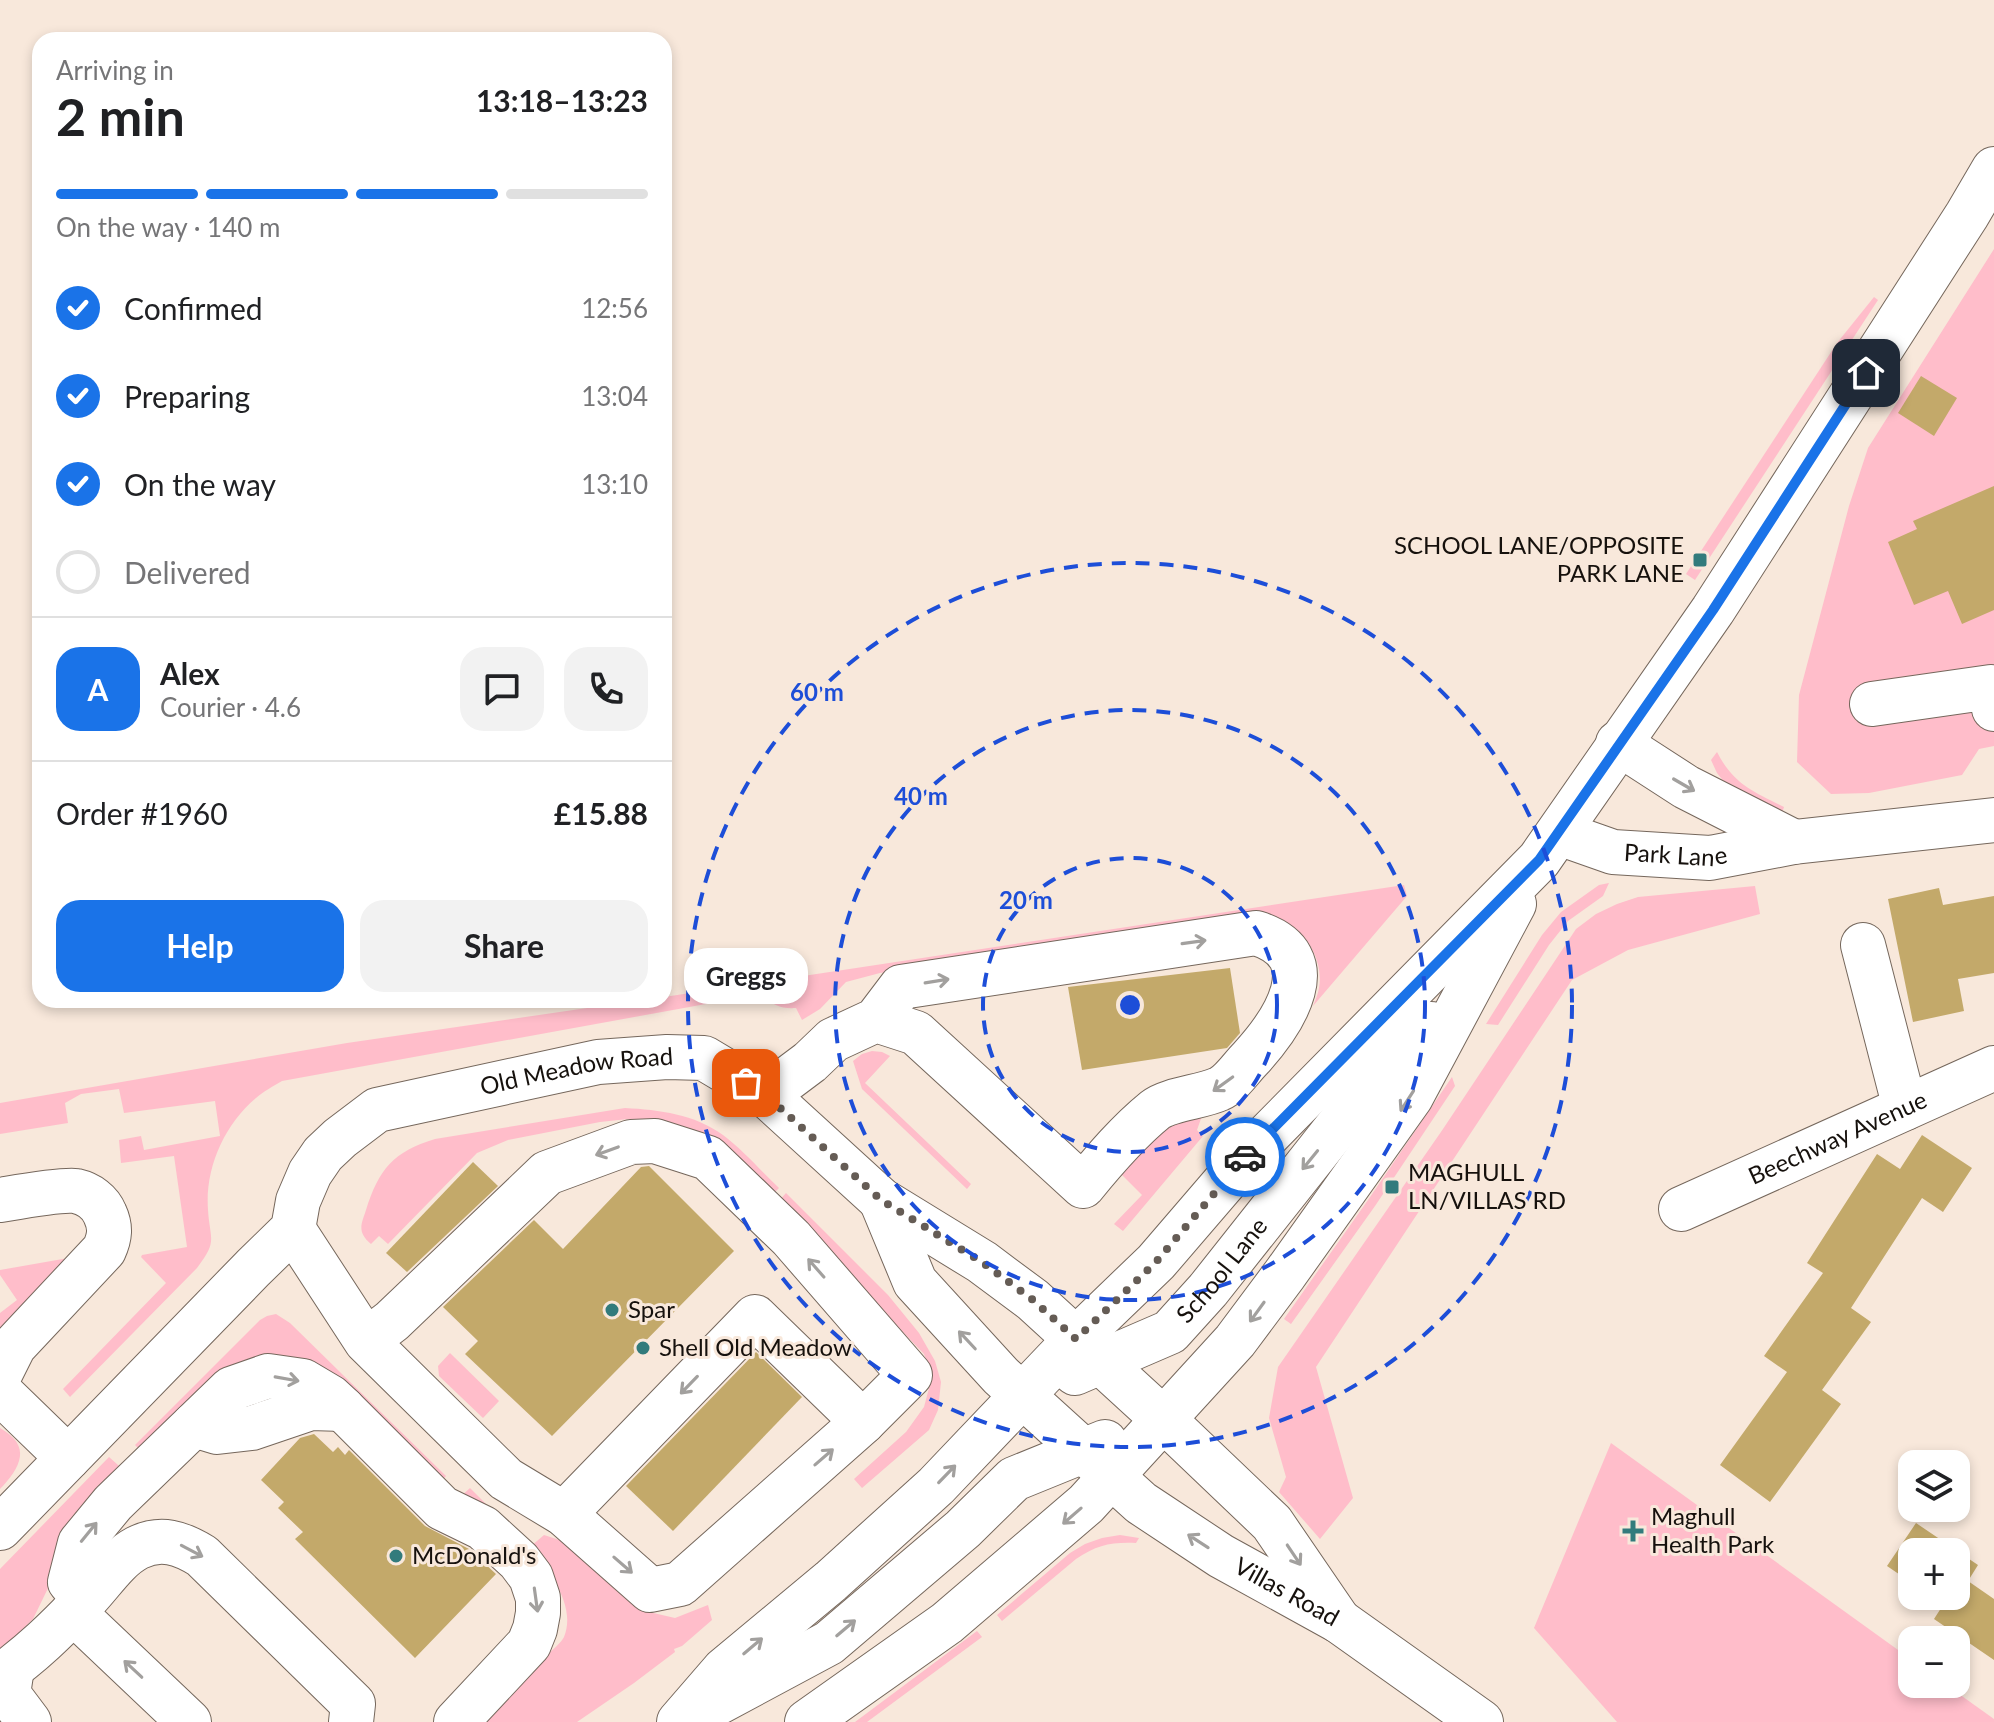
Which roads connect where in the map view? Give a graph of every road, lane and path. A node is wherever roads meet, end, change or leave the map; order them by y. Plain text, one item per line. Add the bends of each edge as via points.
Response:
1 (1994, 169) edge
2 (1872, 704) dead end
3 (1994, 709) edge
4 (1618, 743) junction
5 (1994, 820) edge
6 (1794, 842) junction
7 (1549, 847) junction
8 (1863, 945) dead end
9 (1475, 977) junction
10 (876, 1020) junction
11 (1994, 1068) edge
12 (766, 1095) junction
13 (1905, 1108) junction
14 (0, 1200) edge
15 (881, 1200) junction
16 (1681, 1209) dead end
17 (293, 1229) junction
18 (366, 1341) junction
19 (1088, 1350) junction
20 (0, 1374) edge
21 (0, 1392) edge
22 (1022, 1396) junction
23 (1163, 1419) junction
24 (863, 1422) junction
25 (68, 1458) junction
26 (1097, 1464) junction
27 (564, 1514) junction
28 (0, 1528) edge
29 (79, 1606) junction
30 (1354, 1632) junction
31 (6, 1672) edge
32 (29, 1722) edge
33 (189, 1722) edge
34 (351, 1722) edge
35 (456, 1722) edge
36 (680, 1722) edge
37 (807, 1722) edge
38 (1481, 1722) edge

1 - 4 street, School Lane via 1713,610
2 - 3 street via 1991,687
4 -> 6 street, Park Lane via 1686,787
4 - 7 street, School Lane
5 - 6 street, Park Lane
6 - 7 street, Park Lane via 1710,858
7 - 9 street, School Lane
7 - 19 street, School Lane via 1248,1155
8 - 13 street
9 -> 19 street, School Lane via 1341,1122 1170,1332
9 -> 23 street, School Lane via 1411,1097 1251,1321
10 -> 10 street via 901,987 1256,933 1285,948 1296,978 1287,1009 1222,1089 1158,1107 1083,1186 916,1033
10 - 12 street via 833,1040
11 - 13 street, Beechway Avenue
12 - 15 street, Old Meadow Road
12 - 17 street, Old Meadow Road via 704,1058 667,1057 598,1062 377,1110 323,1154 298,1201
13 - 16 street, Beechway Avenue
14 - 20 street via 74,1190 103,1208 110,1236 104,1250 14,1346
15 - 19 street, Old Meadow Road via 982,1262
22 -> 15 street, Old Meadow Road via 915,1282
17 - 18 street
17 - 25 street
24 -> 18 street via 910,1375 791,1238 708,1158 655,1141 631,1142 547,1173
18 - 27 street via 506,1479
19 - 22 street, School Lane
19 - 23 street, Old Meadow Road
21 - 25 street
22 - 26 street, Villas Road
36 -> 22 street, School Lane via 724,1670 936,1486
23 - 26 street, School Lane
23 -> 30 street, Villas Road via 1272,1523
27 -> 24 street via 650,1590 680,1584
24 -> 27 street via 755,1317
25 - 28 street
30 -> 26 street, Villas Road via 1221,1556 1141,1503
36 -> 26 street, School Lane via 829,1643 1014,1479
26 -> 37 street, School Lane via 1086,1504 947,1623
29 - 31 street
33 -> 29 street
29 -> 34 street via 138,1548 167,1542 186,1546 353,1704
29 -> 35 street via 70,1582 80,1543 113,1503 231,1389 268,1376 303,1381 330,1397 442,1508 483,1528 531,1577 538,1613 529,1644
30 - 38 street, Villas Road
31 - 32 street via 8,1694

